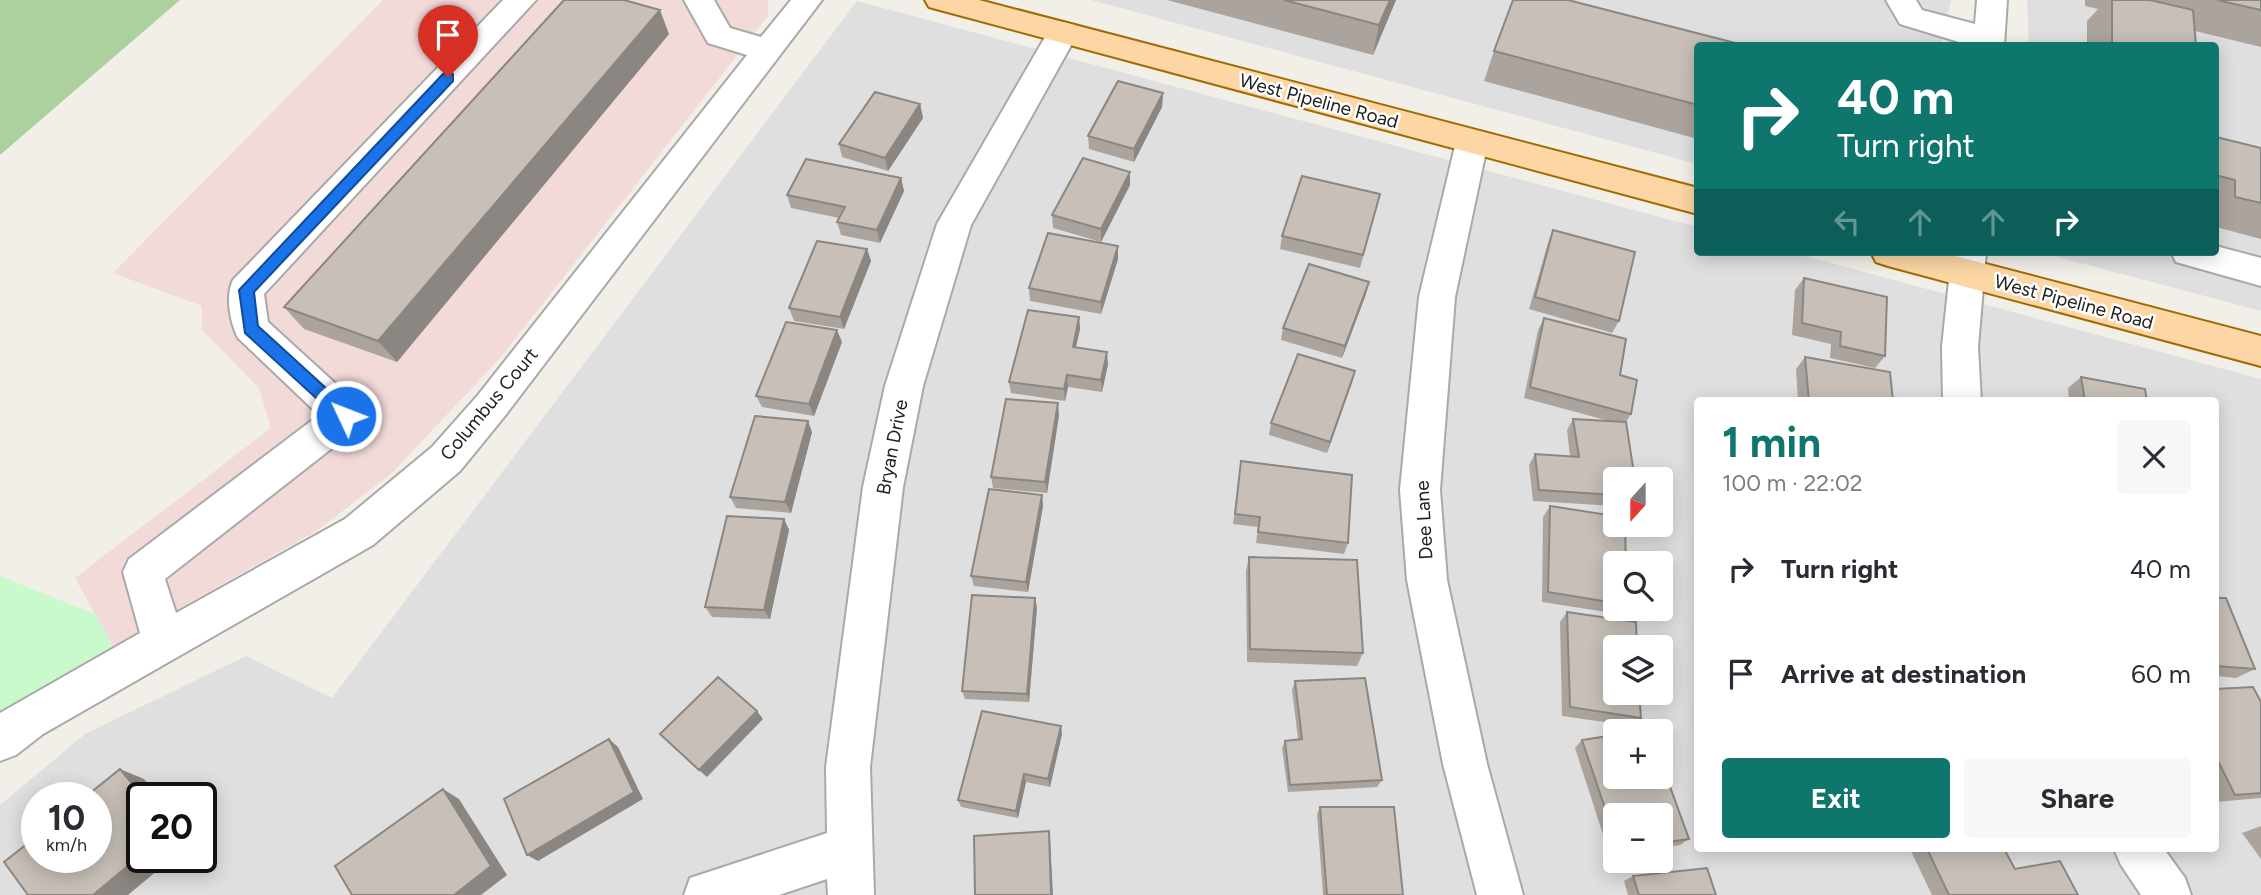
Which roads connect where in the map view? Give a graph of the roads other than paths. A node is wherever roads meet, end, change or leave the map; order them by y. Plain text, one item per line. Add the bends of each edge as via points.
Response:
1 (522, 0) edge
2 (699, 0) edge
3 (807, 0) edge
4 (940, 0) edge
5 (1901, 0) edge
6 (1992, 0) edge
7 (1063, 33) junction
8 (1988, 42) edge
9 (768, 50) junction
10 (1472, 142) junction
11 (1694, 200) edge
12 (1920, 256) edge
13 (2203, 256) edge
14 (1968, 262) edge
15 (2261, 272) edge
16 (2261, 351) edge
17 (1962, 397) edge
18 (164, 643) junction
19 (0, 740) edge
20 (850, 849) junction
21 (2139, 852) edge
22 (707, 895) edge
23 (851, 895) edge
24 (1500, 895) edge
25 (2168, 895) edge

1 - 18 street via 246,290 251,328 346,416 143,572
2 - 9 street via 719,35
3 - 9 street, Columbus Court
4 - 7 main road, West Pipeline Road
5 - 8 street via 1911,17
6 - 8 street
7 - 10 main road, West Pipeline Road
7 - 20 street, Bryan Drive via 954,224 904,386 883,487 848,767
9 - 18 street, Columbus Court via 446,459 359,532
10 - 11 main road, West Pipeline Road
10 - 24 street, Dee Lane via 1437,297 1420,490 1427,579 1465,764
12 - 14 main road, West Pipeline Road
13 - 15 street
14 - 16 main road, West Pipeline Road
14 - 17 street via 1960,347
18 - 19 street, Columbus Court via 28,719
20 - 22 street
20 - 23 street, Bryan Drive
21 - 25 street

